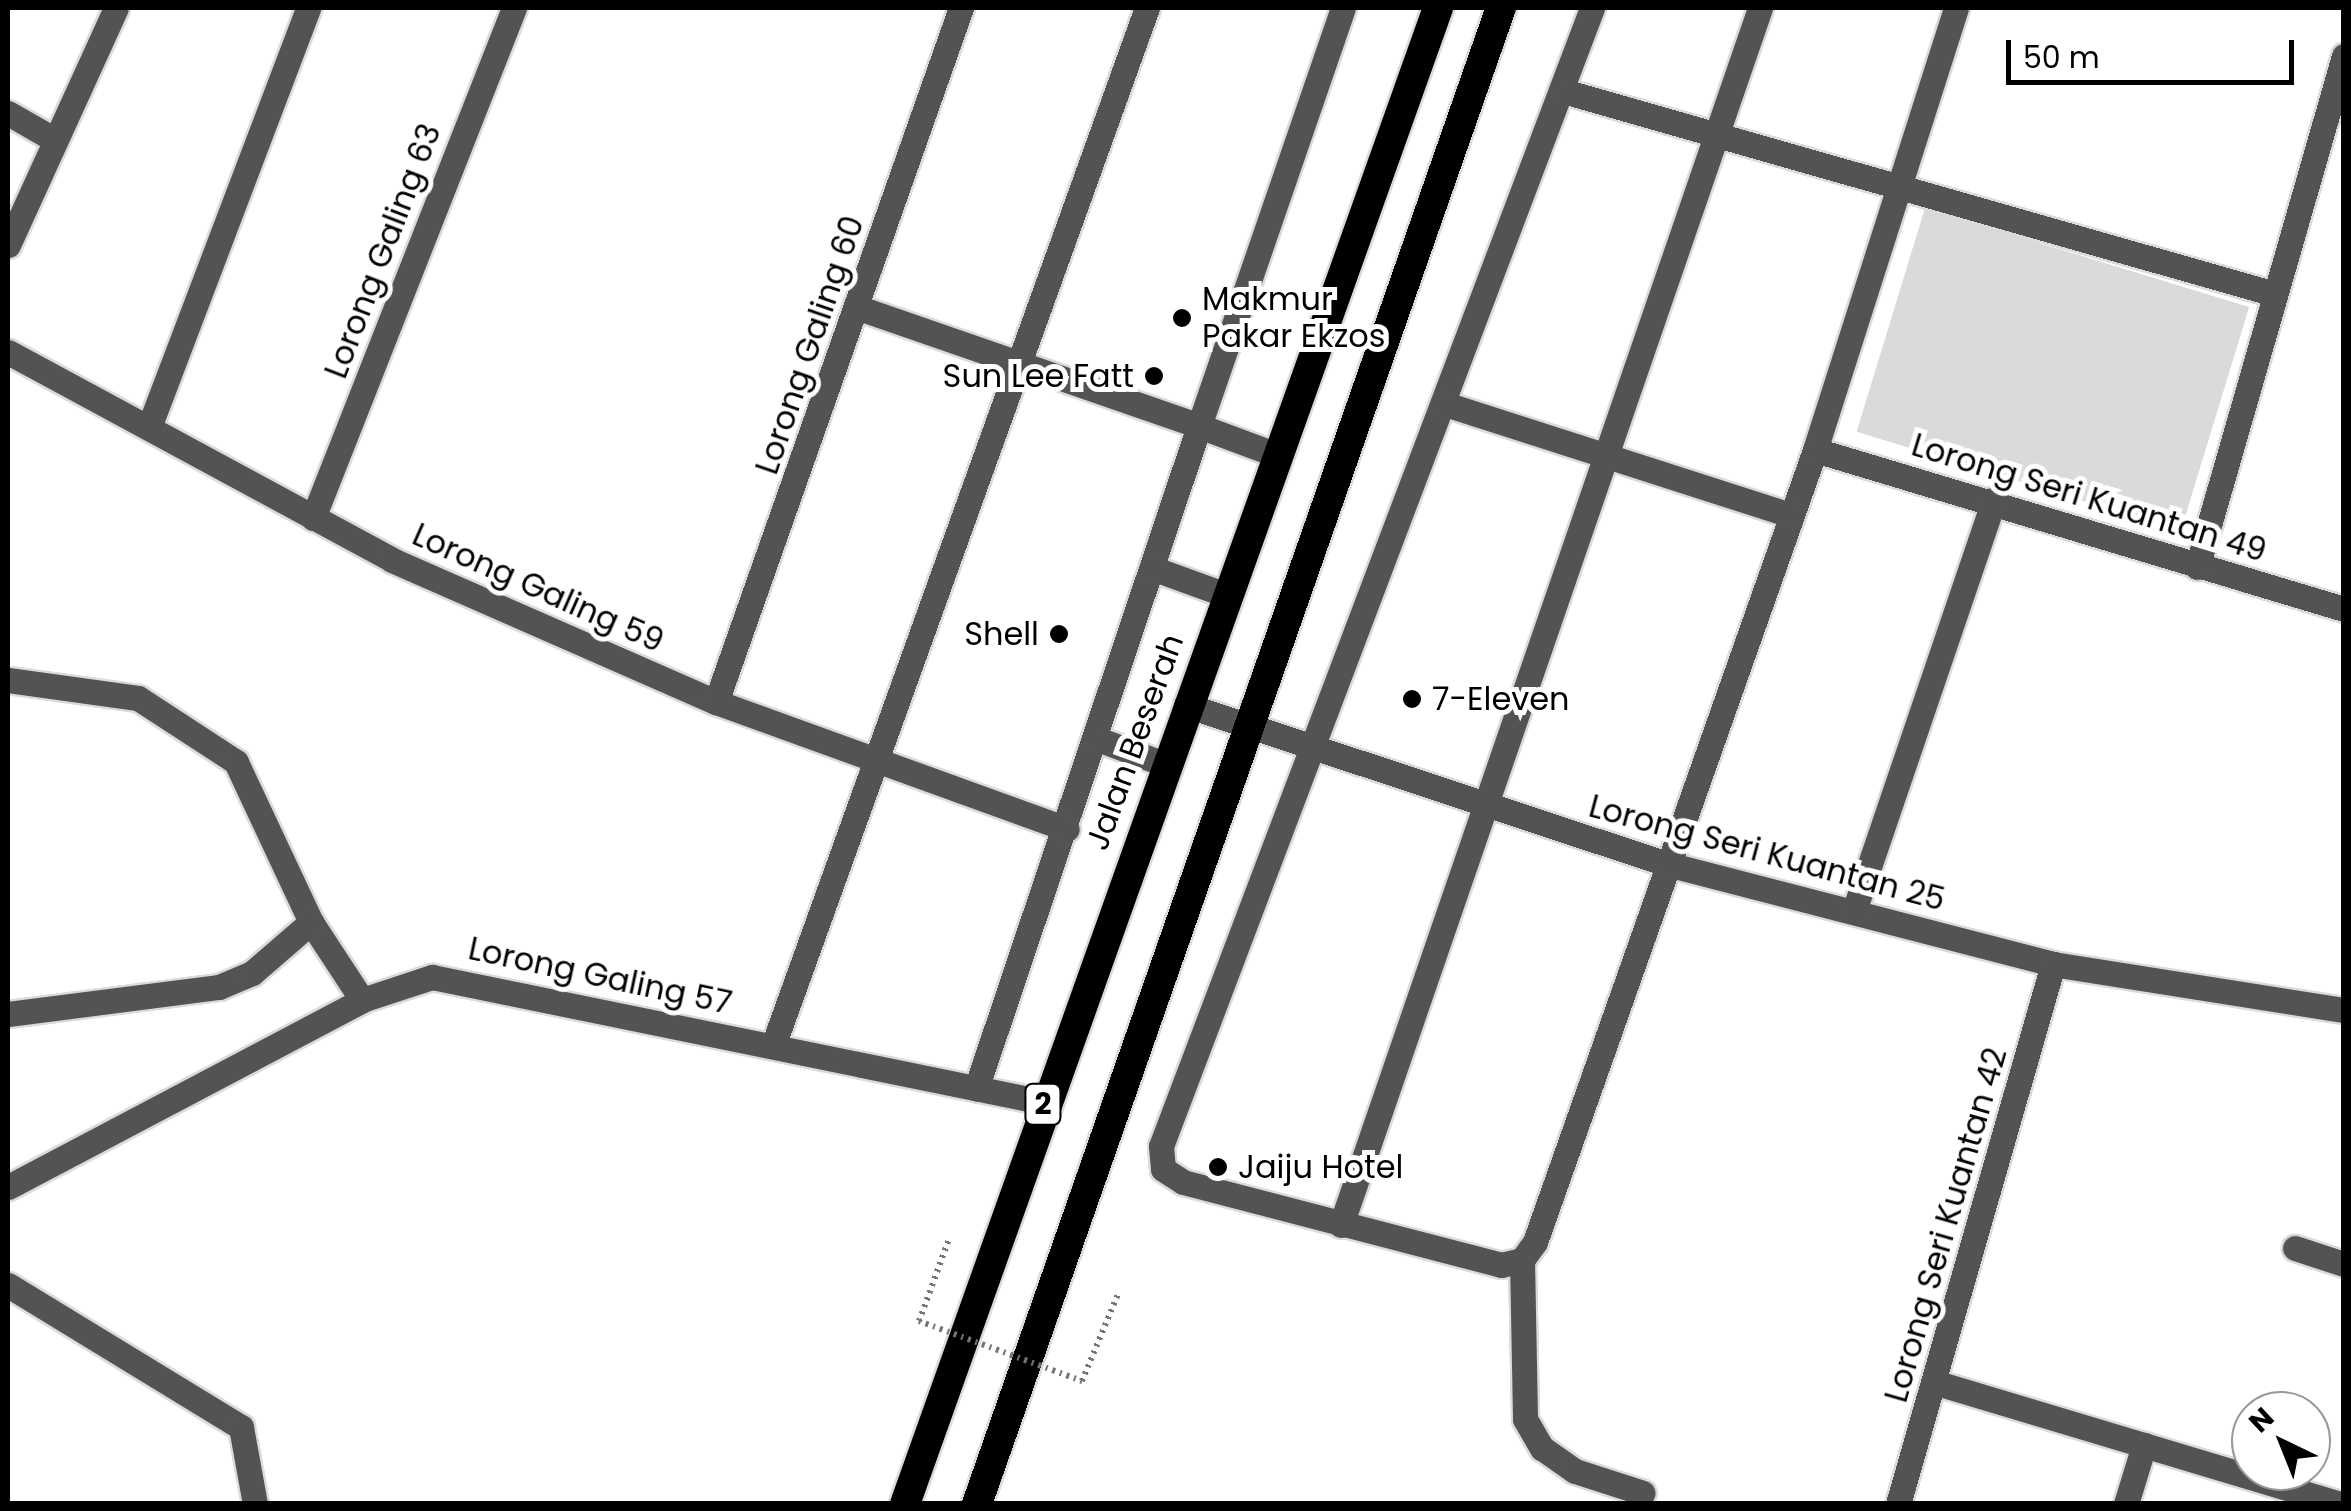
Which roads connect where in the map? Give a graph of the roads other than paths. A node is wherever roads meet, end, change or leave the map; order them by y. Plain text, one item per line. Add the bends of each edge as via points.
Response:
1 (116, 8) edge
2 (308, 8) edge
3 (514, 8) edge
4 (960, 8) edge
5 (1148, 8) edge
6 (1343, 8) edge
7 (1438, 8) edge
8 (1501, 8) edge
9 (1592, 8) edge
10 (1760, 8) edge
11 (1956, 8) edge
12 (2344, 56) edge
13 (1563, 91) junction
14 (8, 113) edge
15 (1717, 135) junction
16 (55, 140) junction
17 (1899, 188) junction
18 (8, 246) edge
19 (2271, 294) junction
20 (858, 308) junction
21 (8, 352) edge
22 (1016, 364) junction
23 (1446, 404) junction
24 (151, 422) junction
25 (1199, 426) junction
26 (1815, 450) junction
27 (1605, 454) junction
28 (1277, 455) junction
29 (1994, 499) junction
30 (1791, 515) junction
31 (313, 518) junction
32 (2197, 567) junction
33 (1152, 568) junction
34 (1226, 595) junction
35 (2344, 609) edge
36 (8, 680) edge
37 (716, 702) junction
38 (1186, 706) junction
39 (1252, 729) junction
40 (1095, 738) junction
41 (1315, 750) junction
42 (870, 758) junction
43 (1164, 764) junction
44 (1482, 804) junction
45 (1067, 829) junction
46 (1667, 864) junction
47 (1854, 911) junction
48 (312, 922) junction
49 (2053, 964) junction
50 (362, 1000) junction
51 (2344, 1010) edge
52 (8, 1014) edge
53 (773, 1046) junction
54 (976, 1088) junction
55 (1044, 1102) junction
56 (8, 1187) edge
57 (1341, 1225) junction
58 (2295, 1248) dead end
59 (1522, 1260) junction
60 (2344, 1264) edge
61 (8, 1285) edge
62 (1937, 1383) junction
63 (2144, 1445) junction
64 (1643, 1493) dead end
65 (2315, 1500) edge
66 (255, 1504) edge
67 (905, 1504) edge
68 (977, 1504) edge
69 (1898, 1504) edge
70 (2126, 1504) edge
71 (2340, 1504) edge

1 - 16 street
2 - 24 street
3 - 31 street, Lorong Galing 63
4 - 20 street, Lorong Galing 60
5 - 22 street
6 - 25 street
7 - 28 highway, Jalan Beserah / 2
8 - 39 highway, 2
9 - 13 street
10 - 15 street
11 - 17 street
12 - 19 street
13 - 15 street
13 - 23 street
14 - 16 street
15 - 17 street
15 - 27 street
16 - 18 street
17 - 19 street
17 - 26 street
19 - 32 street
20 - 22 street
20 - 37 street, Lorong Galing 60
21 - 24 street, Lorong Galing 59
22 - 25 street
22 - 42 street
23 - 27 street
23 - 41 street
24 - 31 street, Lorong Galing 59
25 - 28 street
25 - 33 street
26 - 29 street, Lorong Seri Kuantan 49
26 - 30 street
27 - 30 street
27 - 44 street
28 - 34 highway, Jalan Beserah / 2
29 - 32 street, Lorong Seri Kuantan 49
29 - 47 street
30 - 46 street
31 - 37 street, Lorong Galing 59
32 - 35 street, Lorong Seri Kuantan 49
33 - 34 street
33 - 40 street
34 - 38 highway, Jalan Beserah / 2
36 - 48 street via 98,686 205,736 255,794
37 - 42 street, Lorong Galing 59
38 - 39 street, Lorong Seri Kuantan 25
38 - 43 highway, Jalan Beserah / 2
39 - 41 street, Lorong Seri Kuantan 25
39 - 68 highway, 2
40 - 43 street
40 - 45 street
41 - 44 street, Lorong Seri Kuantan 25
41 - 57 street via 1161,1146 1163,1169 1183,1182
42 - 45 street, Lorong Galing 59
42 - 53 street
43 - 55 highway, Jalan Beserah / 2
44 - 46 street, Lorong Seri Kuantan 25
44 - 57 street
45 - 54 street
46 - 47 street, Lorong Seri Kuantan 25
46 - 59 street
47 - 49 street, Lorong Seri Kuantan 25
48 - 50 street
48 - 52 street via 252,973 219,986
49 - 51 street, Lorong Seri Kuantan 25
49 - 62 street, Lorong Seri Kuantan 42
50 - 53 street, Lorong Galing 57 via 460,977
50 - 56 street, Lorong Galing 57
53 - 54 street, Lorong Galing 57
54 - 55 street, Lorong Galing 57
55 - 67 highway, Jalan Beserah / 2
57 - 59 street via 1500,1265
58 - 60 street
59 - 64 street via 1525,1419 1542,1448 1575,1471
61 - 66 street via 240,1426
62 - 63 street
62 - 69 street, Lorong Seri Kuantan 42
63 - 65 street
63 - 70 street
65 - 71 street

